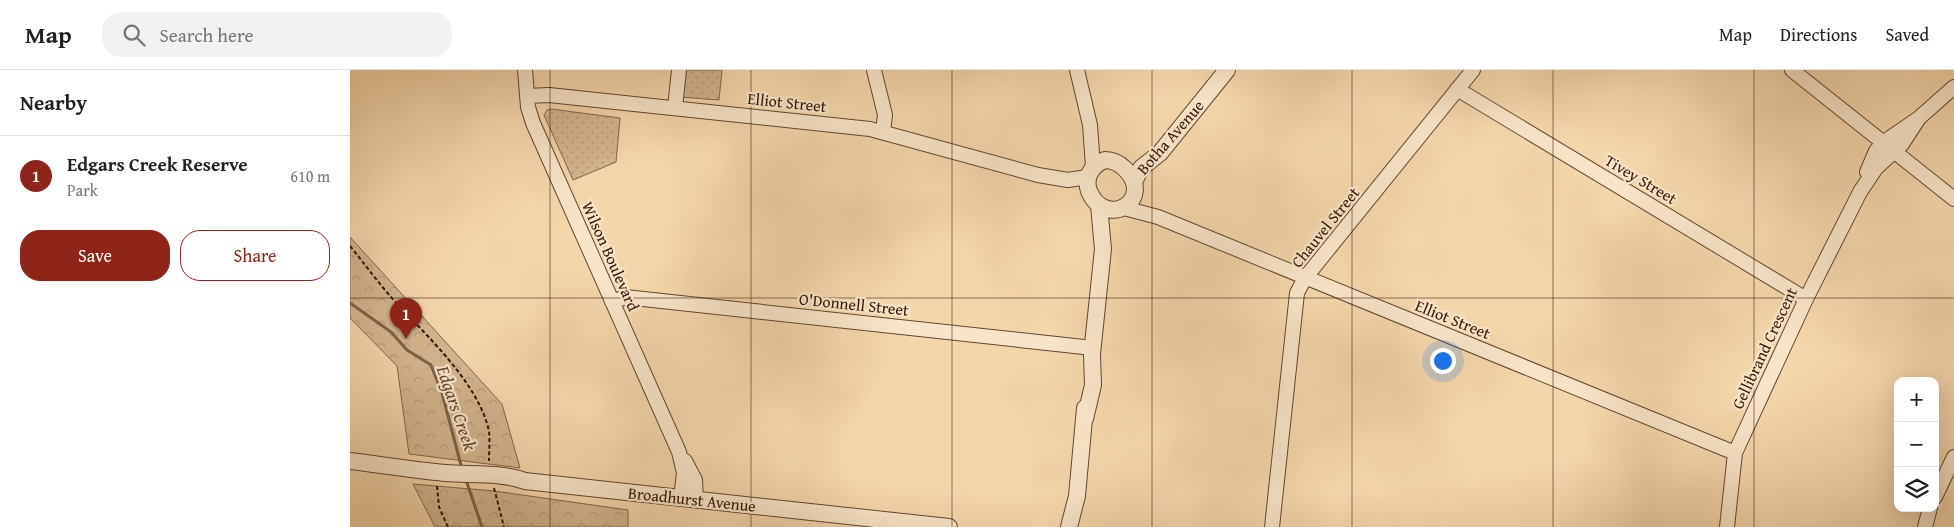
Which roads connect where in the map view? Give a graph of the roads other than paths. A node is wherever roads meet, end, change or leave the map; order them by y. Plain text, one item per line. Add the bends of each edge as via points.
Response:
1 (525, 70) edge
2 (678, 70) edge
3 (874, 70) edge
4 (1077, 70) edge
5 (1214, 70) edge
6 (1227, 70) edge
7 (1473, 70) edge
8 (1792, 70) edge
9 (1206, 87) junction
10 (1954, 87) edge
11 (1457, 90) junction
12 (527, 96) junction
13 (675, 108) junction
14 (1090, 125) junction
15 (883, 132) junction
16 (1889, 147) junction
17 (1113, 161) junction
18 (1090, 172) junction
19 (1038, 175) junction
20 (1128, 199) junction
21 (1954, 199) edge
22 (1095, 200) junction
23 (1103, 250) junction
24 (1305, 278) junction
25 (1806, 299) junction
26 (612, 302) junction
27 (1093, 351) junction
28 (1735, 453) junction
29 (1954, 457) edge
30 (350, 461) edge
31 (1939, 489) edge
32 (1077, 496) junction
33 (688, 499) junction
34 (1929, 512) edge
35 (949, 527) edge
36 (1069, 527) edge
37 (1080, 527) edge
38 (1272, 527) edge
39 (1726, 527) edge
40 (1925, 527) edge

1 - 12 street, Wilson Boulevard
2 - 13 street
3 - 15 street via 884,115
4 - 14 street
5 - 9 street, Botha Avenue
6 - 9 street, Botha Avenue
7 - 11 street, Chauvel Street
8 - 16 street
9 - 17 street, Botha Avenue via 1145,152 1132,160
9 - 20 street, Botha Avenue via 1160,153 1141,168
10 - 16 street, Gellibrand Crescent via 1919,118 1902,144
11 - 24 street, Chauvel Street
11 - 25 street, Tivey Street
12 - 13 street, Elliot Street via 549,95
12 - 26 street, Wilson Boulevard via 533,122
13 - 15 street, Elliot Street
14 - 17 street via 1101,148
14 - 18 street
15 - 19 street, Elliot Street
16 - 21 street
16 - 25 street, Gellibrand Crescent via 1860,192
17 - 18 street via 1105,160
17 - 20 street via 1128,172
18 - 19 street, Elliot Street via 1068,180
18 - 22 street via 1088,186
19 - 22 street, Elliot Street
20 - 22 street via 1108,210
20 - 23 street, Botha Avenue
20 - 24 street, Elliot Street via 1158,217
22 - 23 street
23 - 27 street
24 - 28 street, Elliot Street
24 - 38 street, Chauvel Street via 1297,292
25 - 28 street, Gellibrand Crescent
26 - 27 street, O'Donnell Street via 625,297
26 - 33 street, Wilson Boulevard via 679,452 695,480
27 - 32 street via 1093,385
28 - 39 street, Gellibrand Crescent
29 - 31 street
30 - 33 street, Broadhurst Avenue via 440,476 514,477 525,481
32 - 36 street
32 - 37 street
33 - 35 street, Broadhurst Avenue
34 - 40 street

